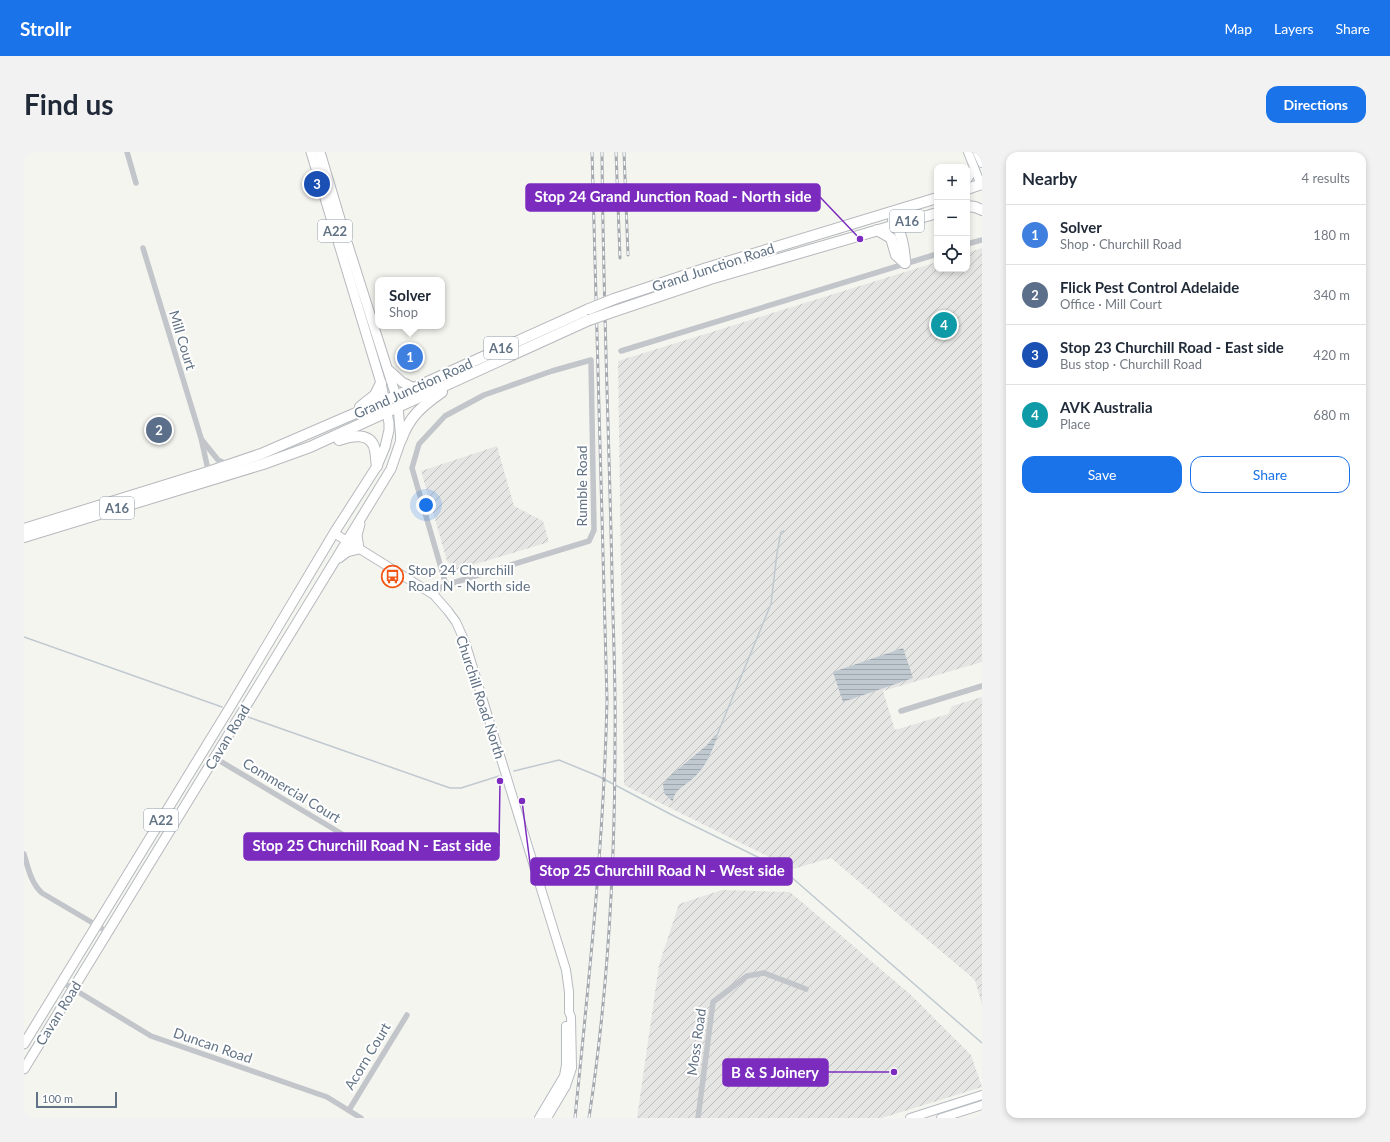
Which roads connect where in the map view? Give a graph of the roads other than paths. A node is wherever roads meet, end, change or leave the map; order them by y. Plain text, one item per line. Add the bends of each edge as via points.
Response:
1 (127, 152) edge
2 (311, 152) edge
3 (320, 152) edge
4 (968, 152) edge
5 (977, 152) edge
6 (982, 162) edge
7 (974, 168) junction
8 (970, 175) edge
9 (136, 183) dead end
10 (982, 185) edge
11 (970, 188) edge
12 (934, 199) edge
13 (982, 200) edge
14 (970, 204) edge
15 (970, 206) edge
16 (982, 210) edge
17 (934, 214) edge
18 (882, 216) junction
19 (897, 224) junction
20 (877, 230) junction
21 (342, 240) junction
22 (981, 240) edge
23 (970, 243) edge
24 (143, 248) dead end
25 (934, 255) edge
26 (905, 263) junction
27 (621, 351) dead end
28 (386, 364) junction
29 (466, 377) junction
30 (381, 383) junction
31 (414, 388) junction
32 (396, 396) junction
33 (385, 401) junction
34 (398, 407) junction
35 (387, 412) junction
36 (327, 426) junction
37 (201, 438) junction
38 (401, 440) junction
39 (310, 447) junction
40 (230, 465) junction
41 (377, 466) junction
42 (209, 476) junction
43 (361, 517) junction
44 (53, 524) junction
45 (24, 529) edge
46 (334, 534) junction
47 (24, 537) edge
48 (347, 541) junction
49 (359, 549) junction
50 (335, 561) junction
51 (446, 585) junction
52 (434, 595) junction
53 (982, 686) edge
54 (901, 711) dead end
55 (215, 758) junction
56 (357, 843) dead end
57 (24, 854) edge
58 (97, 925) junction
59 (108, 932) junction
60 (62, 982) junction
61 (73, 989) junction
62 (806, 989) dead end
63 (569, 1012) junction
64 (407, 1015) dead end
65 (24, 1044) edge
66 (24, 1069) edge
67 (982, 1095) edge
68 (982, 1105) edge
69 (349, 1110) junction
70 (361, 1118) edge
71 (539, 1118) edge
72 (547, 1118) edge
73 (698, 1118) edge
74 (910, 1118) edge
75 (941, 1118) edge

1 - 9 street
2 - 21 main road, A22
3 - 21 main road, A22
4 - 7 street
5 - 6 street
7 - 8 street
7 - 10 street
10 - 11 highway
12 - 18 highway, Grand Junction Road / A16
13 - 14 highway
15 - 16 highway
17 - 19 highway, Grand Junction Road / A16
18 - 19 highway via 892,218
18 - 31 highway, Grand Junction Road / A16, bridge via 719,264 614,299
19 - 20 highway, Grand Junction Road / A16
19 - 26 highway via 905,253
20 - 26 highway via 891,238 896,255
20 - 29 highway, Grand Junction Road / A16, bridge via 722,275 615,311
21 - 28 main road, A22
21 - 30 main road, A22
22 - 23 street
24 - 37 street, Mill Court
25 - 26 street
26 - 27 street
28 - 31 main road via 396,378
28 - 32 main road, A22
29 - 34 highway, Grand Junction Road / A16
29 - 38 highway via 435,397 414,416 406,426
30 - 33 main road, A22
30 - 36 highway via 371,399
31 - 32 highway, Grand Junction Road / A16
32 - 33 highway, Grand Junction Road / A16
32 - 34 highway, Cavan Road / A22
33 - 35 main road, Cavan Road / A22
33 - 36 highway, Grand Junction Road / A16
34 - 35 highway, Grand Junction Road / A16
34 - 38 main road, Cavan Road / A22
35 - 39 highway, Grand Junction Road / A16
35 - 41 main road, Cavan Road / A22 via 389,430
36 - 40 highway, Grand Junction Road / A16
37 - 40 street, Mill Court via 218,460
37 - 42 street, Mill Court
38 - 43 main road, Cavan Road / A22 via 391,469
39 - 41 highway via 358,435 373,445
39 - 42 highway, Grand Junction Road / A16
40 - 42 highway, Grand Junction Road / A16
41 - 46 main road, Cavan Road / A22
42 - 44 highway, Grand Junction Road / A16
43 - 48 main road, Cavan Road / A22
43 - 49 main road via 357,535
44 - 45 highway, Grand Junction Road / A16
44 - 47 highway, Grand Junction Road / A16
46 - 48 street, Churchill Road North
46 - 58 main road, Cavan Road / A22
48 - 49 street, Churchill Road North
48 - 50 main road, Cavan Road / A22
49 - 50 main road via 347,552
49 - 52 street, Churchill Road North
50 - 55 main road, Cavan Road / A22
51 - 51 street, Rumble Road via 589,541 594,530 591,360 484,395 445,416 420,444 412,468
51 - 52 street, Rumble Road
52 - 63 street, Churchill Road North via 456,622 461,633 566,970
53 - 54 street
55 - 56 street, Commercial Court
55 - 59 main road, Cavan Road / A22
57 - 58 street via 37,889
58 - 59 street
58 - 60 main road, Cavan Road / A22
59 - 61 main road, Cavan Road / A22
60 - 61 street, Duncan Road
60 - 65 main road, Cavan Road / A22
61 - 66 main road, Cavan Road / A22
61 - 69 street, Duncan Road via 151,1036 323,1095
62 - 73 street, Moss Road via 764,973 747,976 713,1002
63 - 71 street, Churchill Road North via 566,1017 565,1071 562,1081
63 - 72 street, Churchill Road North via 572,1068 566,1086
64 - 69 street, Acorn Court
67 - 74 street
68 - 75 street
69 - 70 street, Duncan Road

